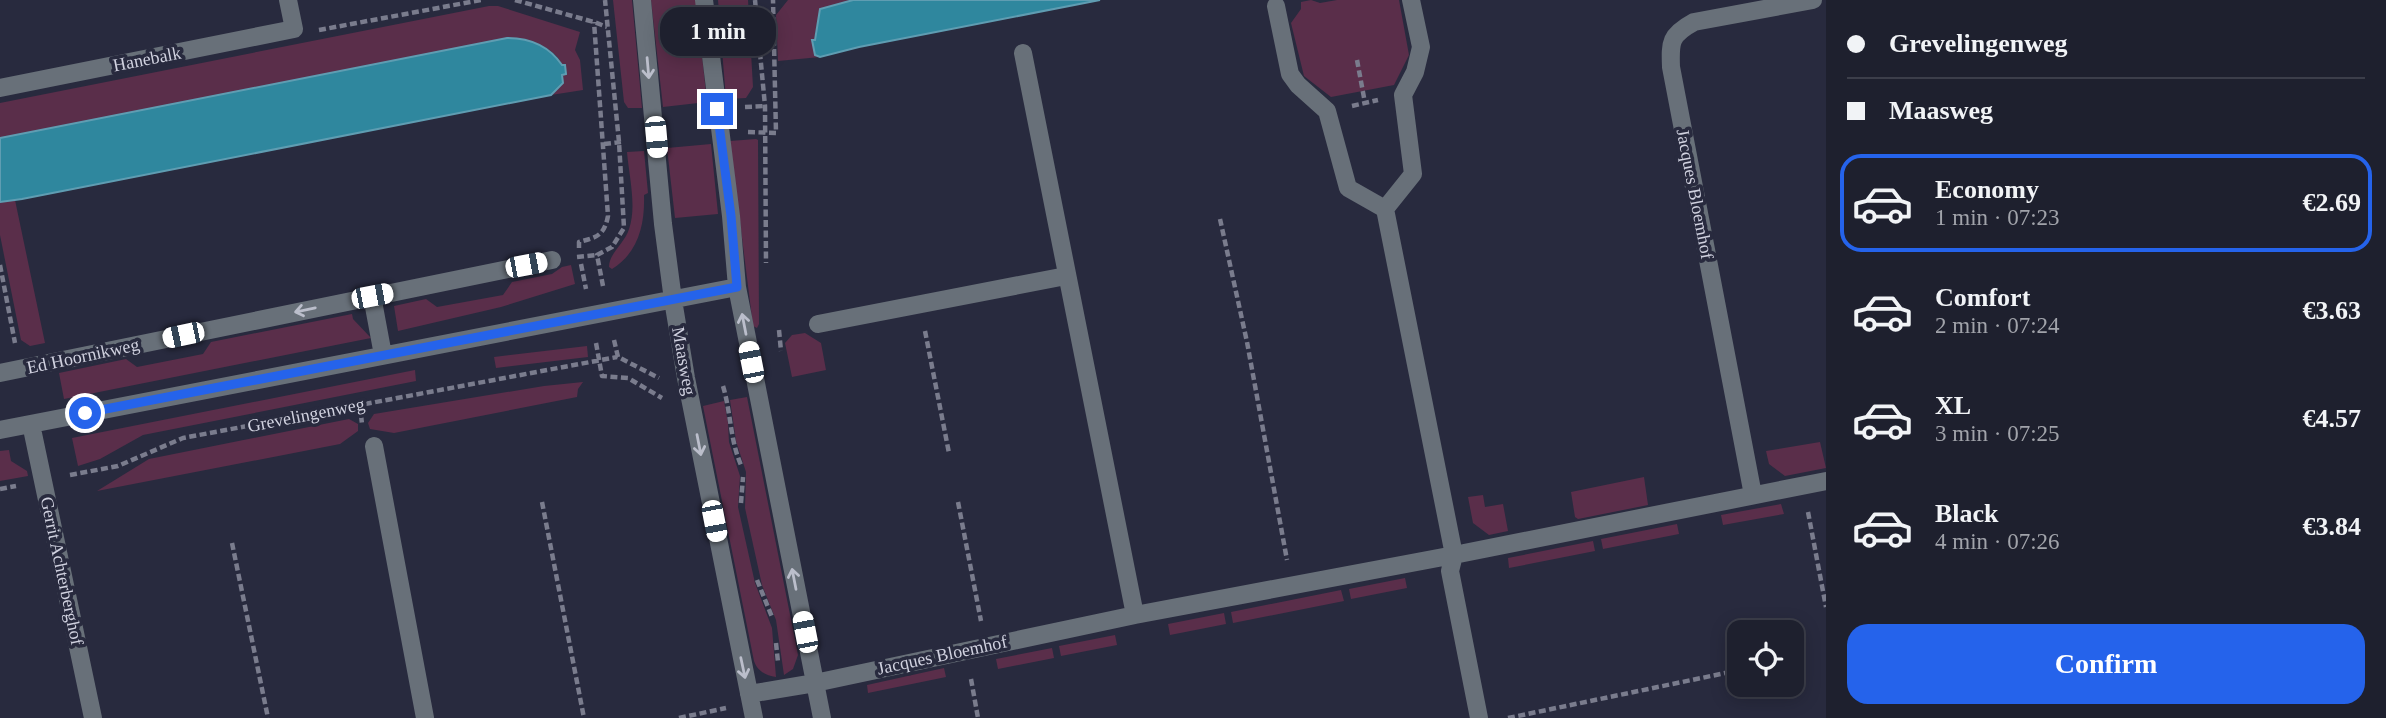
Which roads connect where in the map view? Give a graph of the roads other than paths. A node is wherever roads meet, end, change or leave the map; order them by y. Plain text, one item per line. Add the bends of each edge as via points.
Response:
1 (288, 0) edge
2 (642, 0) edge
3 (704, 0) edge
4 (1411, 0) edge
5 (1813, 0) edge
6 (1276, 6) dead end
7 (1023, 53) dead end
8 (0, 88) edge
9 (1385, 209) junction
10 (552, 260) dead end
11 (1066, 276) junction
12 (737, 287) junction
13 (372, 296) junction
14 (673, 300) junction
15 (818, 324) dead end
16 (383, 355) junction
17 (0, 373) edge
18 (31, 424) junction
19 (0, 430) edge
20 (374, 446) dead end
21 (1826, 481) edge
22 (1753, 495) junction
23 (1454, 555) junction
24 (1135, 615) junction
25 (815, 683) junction
26 (751, 705) edge
27 (93, 718) edge
28 (425, 718) edge
29 (822, 718) edge
30 (1479, 718) edge

1 - 8 street, Hanebalk via 294,29
2 -> 14 street, Maasweg
3 - 12 street
4 - 9 street via 1420,47 1415,72 1403,95 1413,174
5 - 22 street, Jacques Bloemhof via 1694,22 1678,30 1670,44
6 - 9 street via 1290,74 1326,111 1348,188
7 - 11 street
9 - 23 street
10 - 13 street, Ed Hoornikweg
11 - 15 street
11 - 24 street
12 - 14 street
25 -> 12 street
13 - 16 street
13 -> 17 street, Ed Hoornikweg
14 - 16 street
14 -> 26 street, Maasweg
16 - 18 street
18 - 19 street
18 - 27 street, Gerrit Achterberghof
20 - 28 street
21 - 22 street, Jacques Bloemhof
22 - 23 street, Jacques Bloemhof
23 - 24 street, Jacques Bloemhof
23 - 30 street via 1450,571
24 - 25 street, Jacques Bloemhof
25 - 26 street, Jacques Bloemhof via 783,689
25 - 29 street

